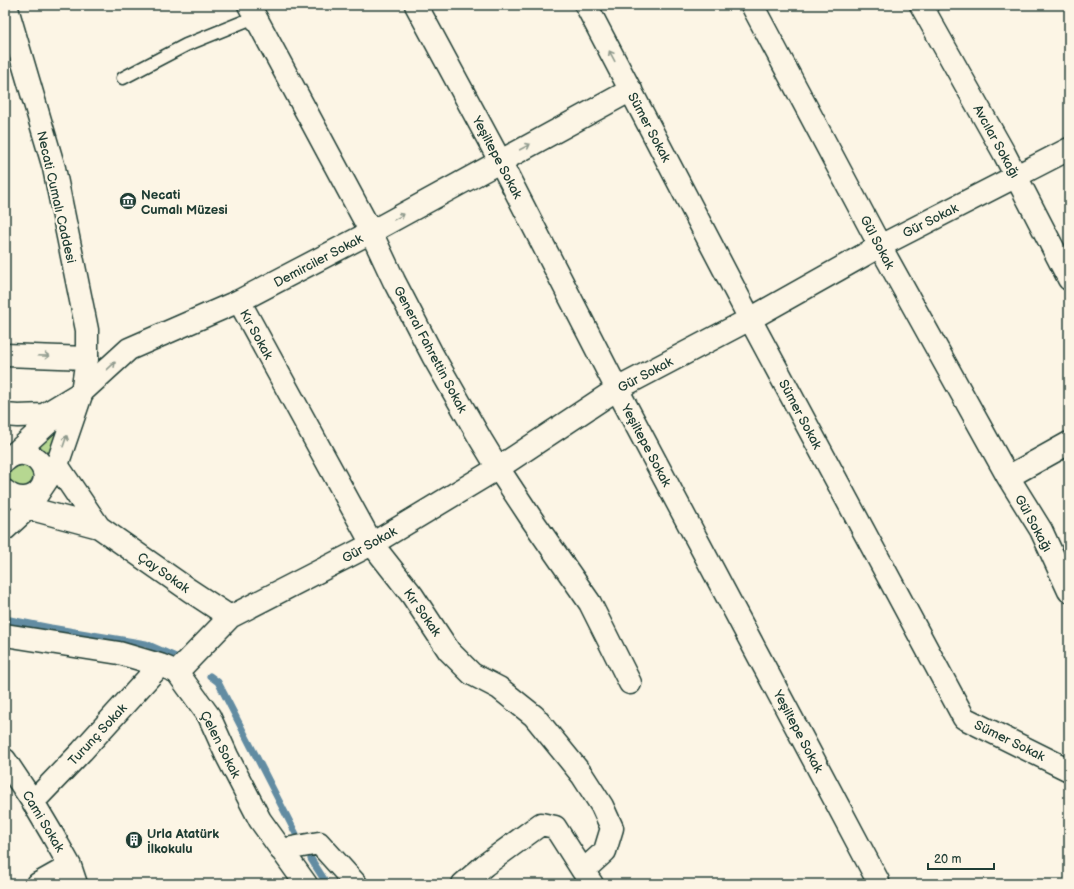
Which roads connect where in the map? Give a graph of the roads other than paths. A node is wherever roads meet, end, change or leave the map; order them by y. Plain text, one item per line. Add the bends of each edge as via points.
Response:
1 (6, 5) edge
2 (416, 5) edge
3 (586, 5) edge
4 (752, 5) edge
5 (921, 5) edge
6 (252, 11) edge
7 (123, 78) dead end
8 (631, 90) junction
9 (1069, 149) edge
10 (500, 161) junction
11 (1016, 176) junction
12 (371, 232) junction
13 (880, 246) junction
14 (1069, 279) edge
15 (239, 301) junction
16 (750, 319) junction
17 (5, 355) edge
18 (87, 358) junction
19 (617, 389) junction
20 (82, 392) junction
21 (5, 415) edge
22 (1069, 443) edge
23 (8, 459) edge
24 (56, 465) junction
25 (498, 468) junction
26 (1008, 477) junction
27 (42, 486) junction
28 (5, 491) edge
29 (28, 508) junction
30 (100, 526) junction
31 (5, 529) edge
32 (372, 544) junction
33 (1069, 591) edge
34 (230, 617) junction
35 (5, 635) edge
36 (169, 668) junction
37 (630, 683) dead end
38 (5, 760) edge
39 (1069, 770) edge
40 (33, 802) junction
41 (281, 850) junction
42 (73, 875) edge
43 (588, 877) edge
44 (38, 884) edge
45 (306, 884) edge
46 (356, 884) edge
47 (463, 884) edge
48 (878, 884) edge

1 - 18 street, Necati Cumalı Caddesi via 54,168 87,330
2 - 10 street, Yeşiltepe Sokak
8 -> 3 street, Sümer Sokak
4 - 13 street, Gül Sokak
5 - 11 street, Avcılar Sokağı
6 - 7 lane
6 - 12 street, General Fahrettin Sokak
10 -> 8 street, Demirciler Sokak
8 - 16 street, Sümer Sokak
9 - 11 street, Gür Sokak
12 -> 10 street, Demirciler Sokak
10 - 19 street, Yeşiltepe Sokak
11 - 13 street, Gür Sokak
11 - 14 street, Avcılar Sokağı
12 - 15 street, Demirciler Sokak
12 - 25 street, General Fahrettin Sokak via 432,356
13 - 16 street, Gür Sokak
13 - 26 street, Gül Sokak
20 -> 15 street, Demirciler Sokak via 129,349
15 - 32 street, Kır Sokak
16 - 19 street, Gür Sokak
16 - 39 street, Sümer Sokak via 964,718
17 -> 18 street
18 - 20 street, Necati Cumalı Caddesi
19 - 25 street, Gür Sokak
19 - 48 street, Yeşiltepe Sokak via 875,874
20 - 21 street, Demirciler Sokak via 44,415
20 - 23 street
24 -> 20 street, Necati Cumalı Caddesi
22 - 26 street
23 - 27 street via 15,454 35,458 43,469
24 - 27 street, Necati Cumalı Caddesi
24 - 30 street, Çay Sokak
25 - 32 street, Gür Sokak
25 - 37 street, General Fahrettin Sokak via 590,603
26 - 33 street, Gül Sokağı via 1041,530
27 - 28 street, Necati Cumalı Caddesi via 28,498 12,497
27 - 29 street, Necati Cumalı Caddesi
29 - 30 street, Çay Sokak
29 - 31 street, Necati Cumalı Caddesi
30 - 34 street, Çay Sokak
32 - 34 street, Gür Sokak
32 - 43 street, Kır Sokak via 412,595 449,651 472,674 499,688 534,716 582,775 602,806 612,828 605,851
34 - 36 street, Gür Sokak
35 - 36 street via 119,653
36 - 40 street, Turunç Sokak
36 - 41 street, Çelen Sokak via 209,716 260,820
38 - 40 street, Cami Sokak
40 - 42 street, Cami Sokak
41 - 45 street, Çelen Sokak
41 - 46 street via 319,843
42 - 44 street
43 - 47 street via 555,827 541,824

